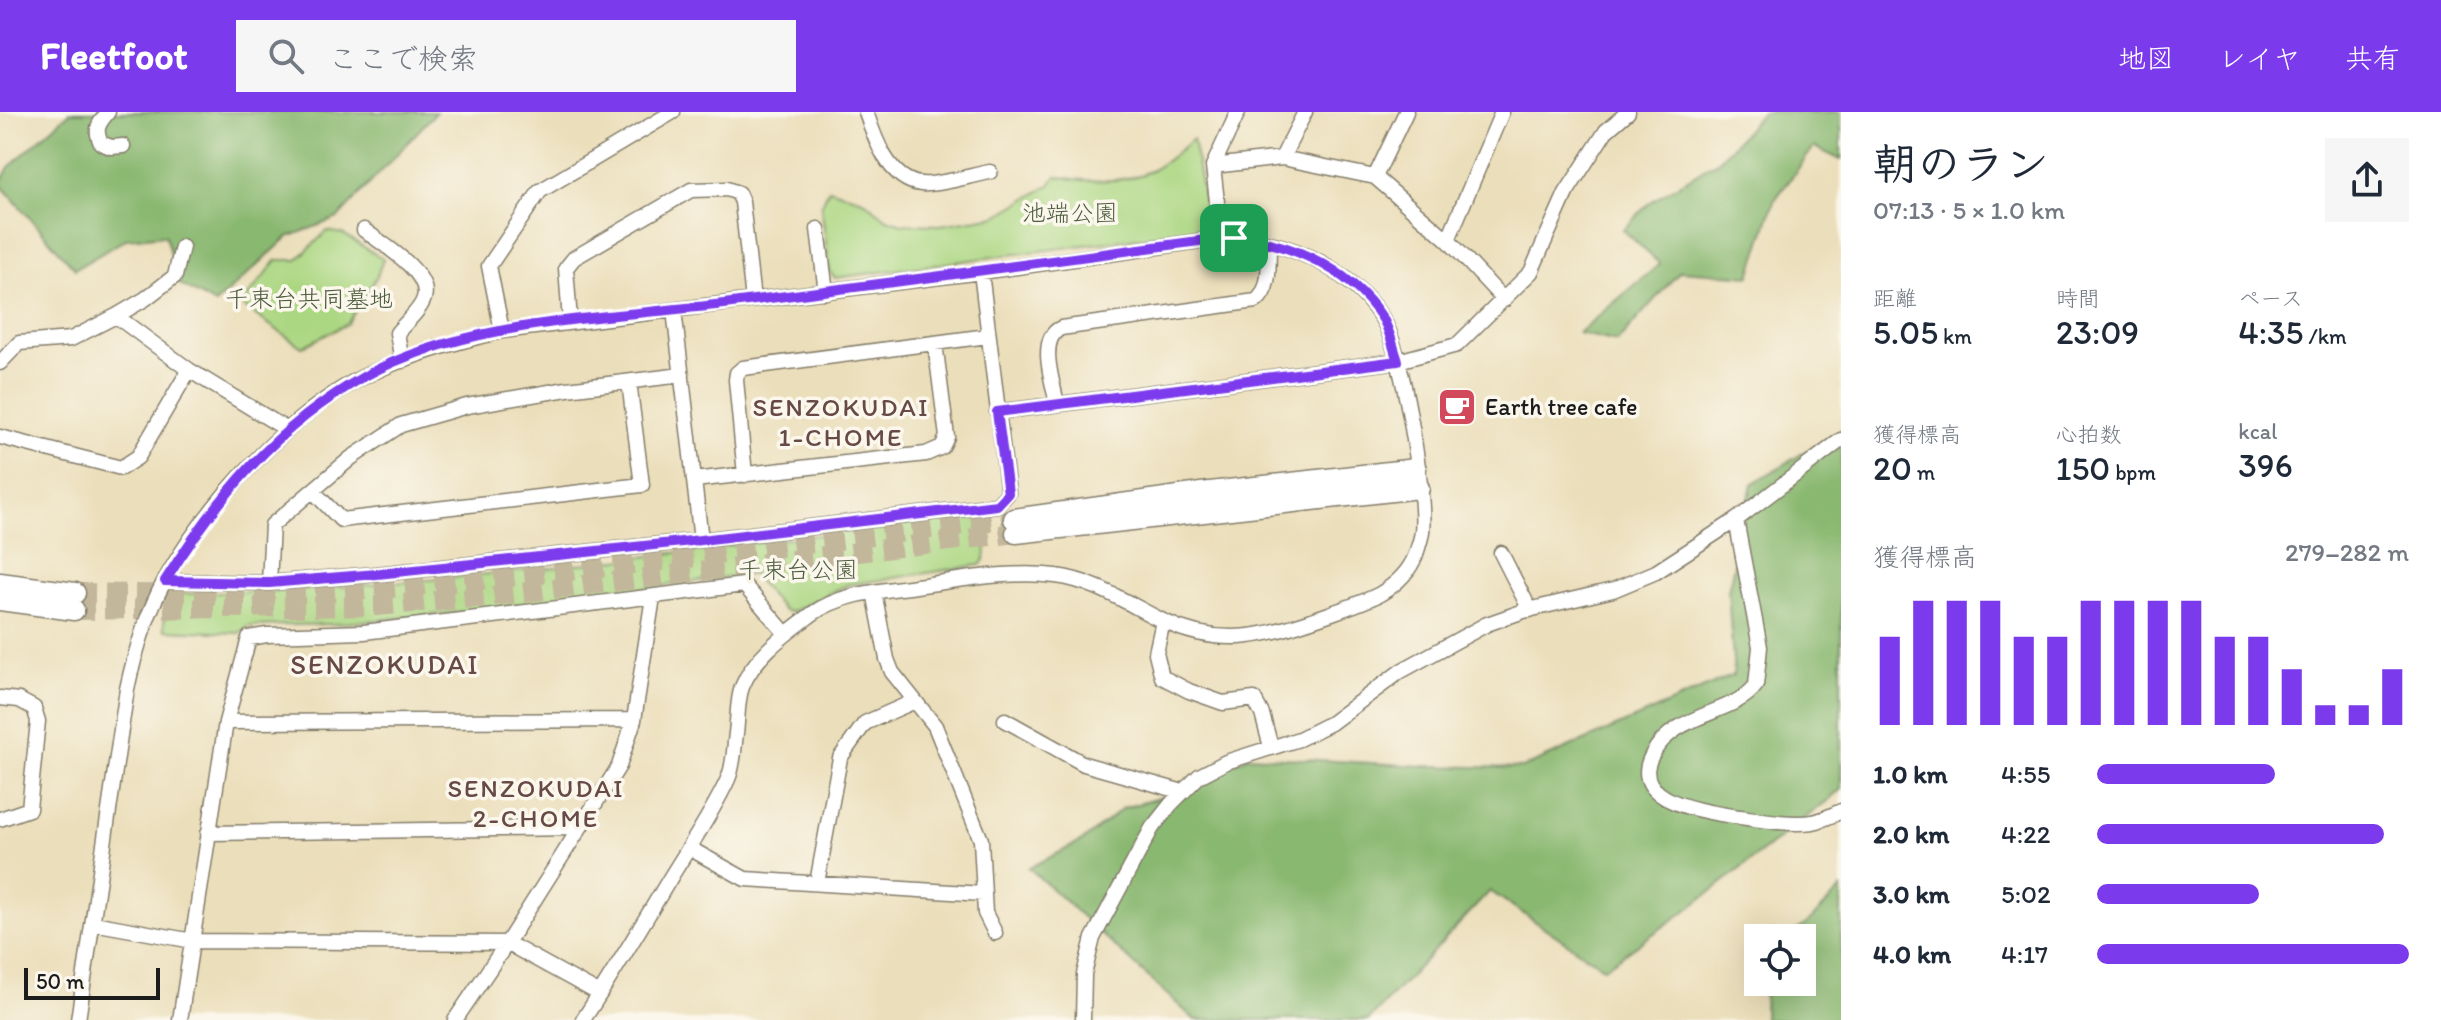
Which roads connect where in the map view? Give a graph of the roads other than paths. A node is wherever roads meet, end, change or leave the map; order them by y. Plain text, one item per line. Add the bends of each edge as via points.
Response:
1 (108, 112) edge
2 (673, 112) edge
3 (866, 112) edge
4 (1238, 112) edge
5 (1305, 112) edge
6 (1406, 112) edge
7 (1502, 112) edge
8 (1628, 112) edge
9 (123, 146) dead end
10 (1282, 158) junction
11 (1213, 166) junction
12 (990, 172) dead end
13 (1375, 177) junction
14 (818, 229) dead end
15 (364, 230) dead end
16 (1221, 238) junction
17 (1448, 240) junction
18 (1269, 243) junction
19 (182, 247) dead end
20 (981, 272) junction
21 (826, 292) junction
22 (753, 300) junction
23 (1504, 300) junction
24 (674, 310) junction
25 (116, 316) junction
26 (570, 321) junction
27 (502, 331) junction
28 (988, 336) junction
29 (935, 343) junction
30 (402, 361) junction
31 (1398, 361) junction
32 (0, 363) edge
33 (189, 370) junction
34 (682, 375) junction
35 (629, 382) junction
36 (1057, 404) junction
37 (997, 412) junction
38 (286, 429) junction
39 (0, 437) edge
40 (1841, 440) edge
41 (745, 475) junction
42 (1418, 479) junction
43 (694, 480) junction
44 (313, 491) junction
45 (1736, 520) junction
46 (1015, 526) tunnel mouth
47 (701, 540) junction
48 (1501, 553) dead end
49 (165, 581) junction
50 (0, 583) edge
51 (269, 583) junction
52 (874, 592) junction
53 (653, 597) junction
54 (0, 600) edge
55 (1530, 610) junction
56 (1163, 621) junction
57 (786, 634) junction
58 (0, 698) edge
59 (915, 701) junction
60 (634, 720) junction
61 (1005, 720) dead end
62 (226, 722) junction
63 (1271, 747) junction
64 (1183, 792) junction
65 (1841, 811) edge
66 (0, 819) edge
67 (579, 828) junction
68 (208, 833) junction
69 (689, 848) junction
70 (817, 883) junction
71 (983, 894) junction
72 (93, 923) junction
73 (995, 933) dead end
74 (193, 941) junction
75 (507, 943) junction
76 (600, 994) junction
77 (78, 1020) edge
78 (180, 1020) edge
79 (455, 1020) edge
80 (583, 1020) edge
81 (1083, 1020) edge

1 - 9 street via 97,134 101,143
2 - 27 street via 540,191 489,266
3 - 12 street via 876,142 898,174 920,185
4 - 11 street
5 - 10 street
6 - 13 street
7 - 17 street
8 - 23 street via 1606,131 1566,193 1531,272
10 - 11 street
10 - 13 street
11 - 16 street
13 - 17 street
14 - 21 street
15 - 30 street via 402,258 424,286 424,299 397,333
16 - 18 street
16 - 20 street
17 - 23 street
18 - 31 street via 1315,260 1351,284 1384,321
18 - 36 street via 1267,285 1256,301 1052,332 1048,350
19 - 25 street via 175,276
20 - 21 street
20 - 28 street
21 - 22 street
22 - 24 street
22 - 26 street via 738,193 691,190 574,258 566,268
23 - 31 street via 1457,345
24 - 26 street
24 - 34 street
25 - 32 street via 71,339 19,343
25 - 33 street
26 - 27 street
27 - 30 street
28 - 29 street
28 - 37 street
29 - 41 street via 743,368 736,380
29 - 41 street via 947,437 942,447 926,454
30 - 38 street via 366,375
31 - 36 street
31 - 42 street
33 - 38 street
33 - 39 street via 138,457 121,468
34 - 35 street
34 - 43 street
35 - 44 street via 467,406 401,425
35 - 44 street via 642,485 341,520
36 - 37 street
37 - 47 street via 1008,493 997,505
38 - 49 street via 220,502
40 - 45 street
41 - 43 street
42 - 46 street via 1201,493
42 - 56 street via 1422,531 1415,559 1375,596 1265,635 1196,634
43 - 47 street
44 - 51 street via 272,525
45 - 55 street via 1656,572 1613,590
45 - 65 street via 1760,647 1756,685 1743,698 1674,731 1653,751 1648,781 1668,799 1697,811 1810,823
47 - 51 street
48 - 55 street
49 - 51 street
49 - 72 street via 127,689
50 - 54 street via 74,601
52 - 56 street via 1015,575 1056,576 1117,596
52 - 57 street via 817,611
52 - 59 street via 887,659
53 - 57 street via 744,585
53 - 60 street
53 - 62 street via 364,632 249,638
55 - 63 street via 1457,639 1401,671 1331,723
56 - 63 street via 1156,653 1162,677 1223,703 1254,699
57 - 69 street via 760,659 742,687 730,775
58 - 66 street via 34,708 38,721 29,809
59 - 70 street via 865,723 840,758
59 - 71 street via 935,726 981,840
60 - 62 street
60 - 67 street via 619,766
61 - 64 street via 1084,764
62 - 68 street
63 - 64 street via 1199,776
64 - 81 street via 1152,828 1093,938 1084,974
67 - 68 street
67 - 75 street
68 - 74 street
69 - 70 street via 745,879
69 - 76 street
70 - 71 street
71 - 73 street
72 - 74 street
72 - 77 street
74 - 75 street
74 - 78 street
75 - 76 street
75 - 79 street
76 - 80 street

